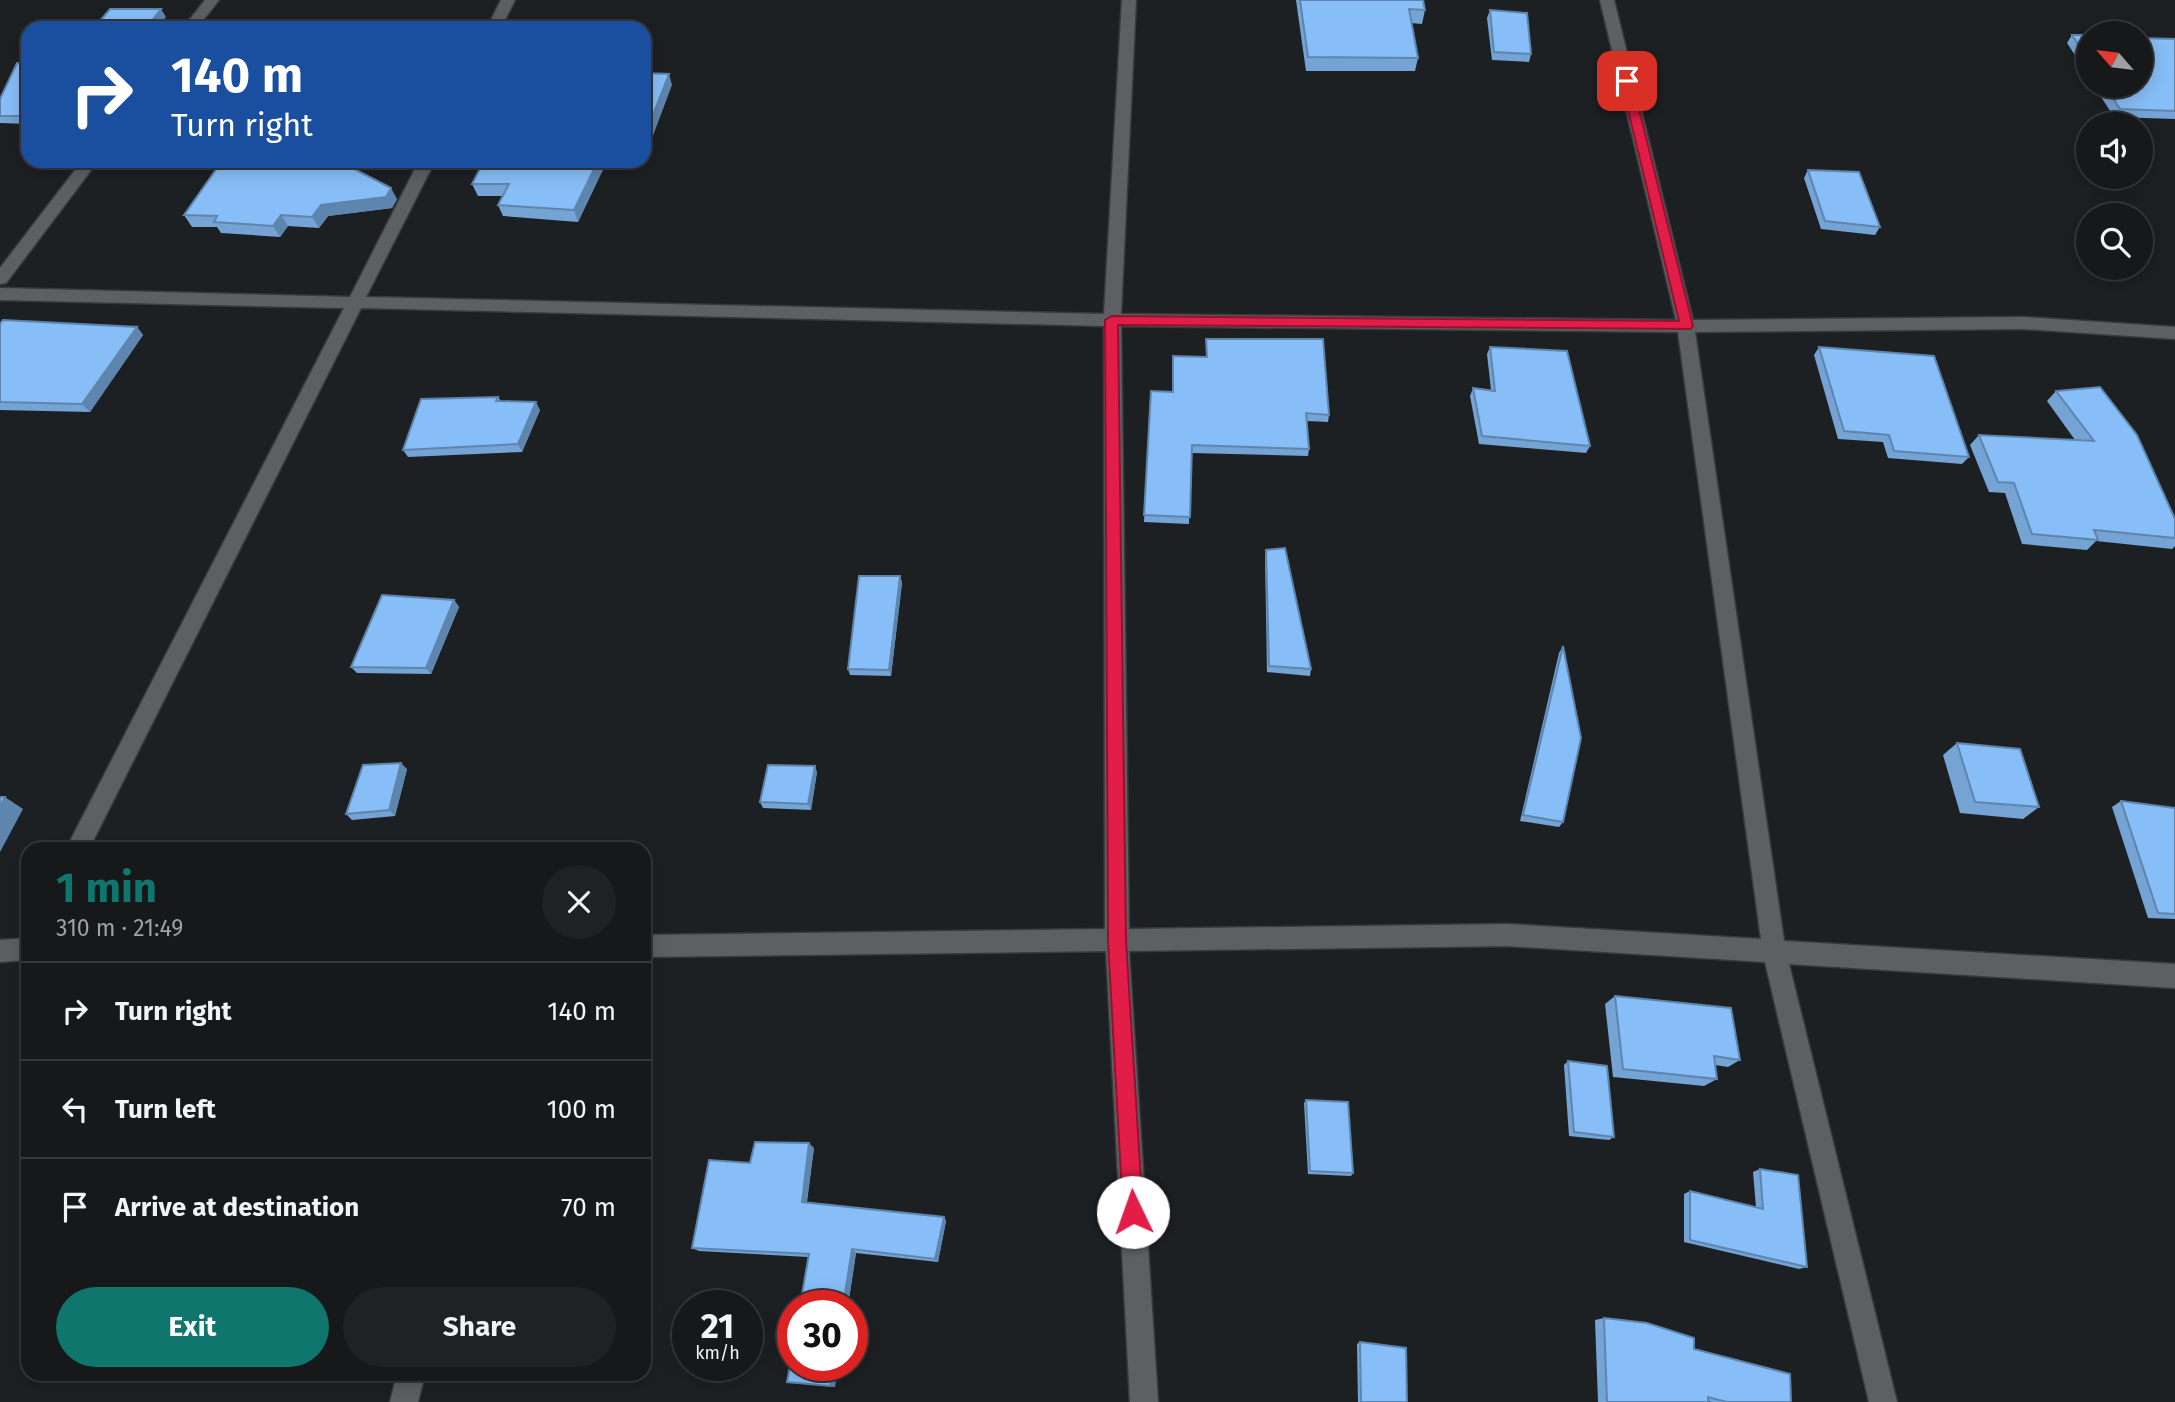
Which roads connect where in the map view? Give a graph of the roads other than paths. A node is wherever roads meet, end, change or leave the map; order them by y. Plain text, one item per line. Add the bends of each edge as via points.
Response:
1 (212, 0) edge
2 (508, 0) edge
3 (1129, 0) edge
4 (1607, 0) edge
5 (196, 21) edge
6 (498, 21) edge
7 (85, 168) edge
8 (423, 168) edge
9 (0, 279) edge
10 (0, 294) edge
11 (356, 302) junction
12 (1112, 320) junction
13 (1686, 326) junction
14 (2175, 333) edge
15 (81, 842) edge
16 (1117, 941) junction
17 (651, 946) edge
18 (21, 949) edge
19 (1774, 950) junction
20 (0, 951) edge
21 (2175, 976) edge
22 (409, 1381) edge
23 (404, 1402) edge
24 (1144, 1402) edge
25 (1882, 1402) edge

1 - 5 street
2 - 6 street
3 - 12 street
4 - 13 street
7 - 9 street
8 - 11 street
10 - 11 street
11 - 12 street
11 - 15 street
12 - 13 street
12 - 16 street
13 - 14 street via 2023,323
13 - 19 street
16 - 17 street
16 - 19 street via 1507,935
16 - 24 street
18 - 20 street
19 - 21 street
19 - 25 street
22 - 23 street

